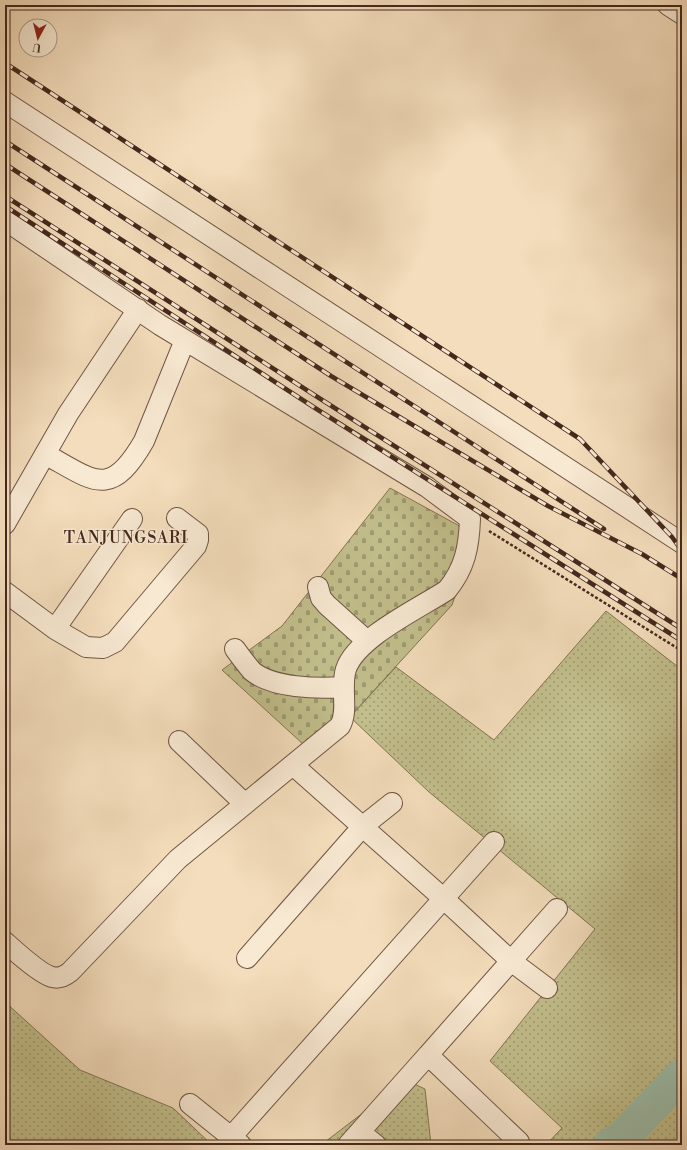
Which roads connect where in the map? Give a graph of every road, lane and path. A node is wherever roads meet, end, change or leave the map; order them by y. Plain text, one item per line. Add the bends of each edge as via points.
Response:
1 (668, 5) edge
2 (682, 14) edge
3 (5, 102) edge
4 (5, 220) edge
5 (138, 309) junction
6 (185, 340) junction
7 (45, 454) junction
8 (177, 518) dead end
9 (132, 519) dead end
10 (470, 519) junction
11 (5, 524) edge
12 (682, 543) edge
13 (318, 586) dead end
14 (5, 592) edge
15 (55, 629) junction
16 (367, 641) junction
17 (234, 649) dead end
18 (682, 651) edge
19 (342, 687) junction
20 (179, 741) dead end
21 (293, 765) junction
22 (392, 803) dead end
23 (245, 804) junction
24 (363, 826) junction
25 (494, 842) dead end
26 (444, 899) junction
27 (557, 909) dead end
28 (5, 942) edge
29 (247, 958) dead end
30 (511, 961) junction
31 (547, 988) dead end
32 (428, 1055) junction
33 (190, 1104) dead end
34 (354, 1138) edge
35 (236, 1141) edge
36 (518, 1142) dead end
37 (376, 1145) edge

1 - 2 street
3 - 12 street
4 - 5 street
5 - 6 street
5 - 7 street via 68,414
6 - 7 street via 144,441 122,472 101,481 89,479
6 - 10 street via 427,487
7 - 11 street
8 - 15 street via 198,534 196,546 115,642 103,648 86,647
9 - 15 street
10 - 16 street via 465,560 457,578 447,590
10 - 18 path
13 - 16 street via 321,598 327,605
14 - 15 street
16 - 19 street via 349,662
17 - 19 street via 253,672 274,681 306,688
19 - 21 street via 344,716 340,726
20 - 23 street
21 - 23 street
21 - 24 street
22 - 24 street
23 - 28 street via 178,859 64,976 52,977 19,956
24 - 26 street
24 - 29 street
25 - 26 street
26 - 30 street
26 - 35 street
27 - 30 street
30 - 31 street
30 - 32 street
32 - 34 street
32 - 36 street
33 - 35 street
34 - 37 street

